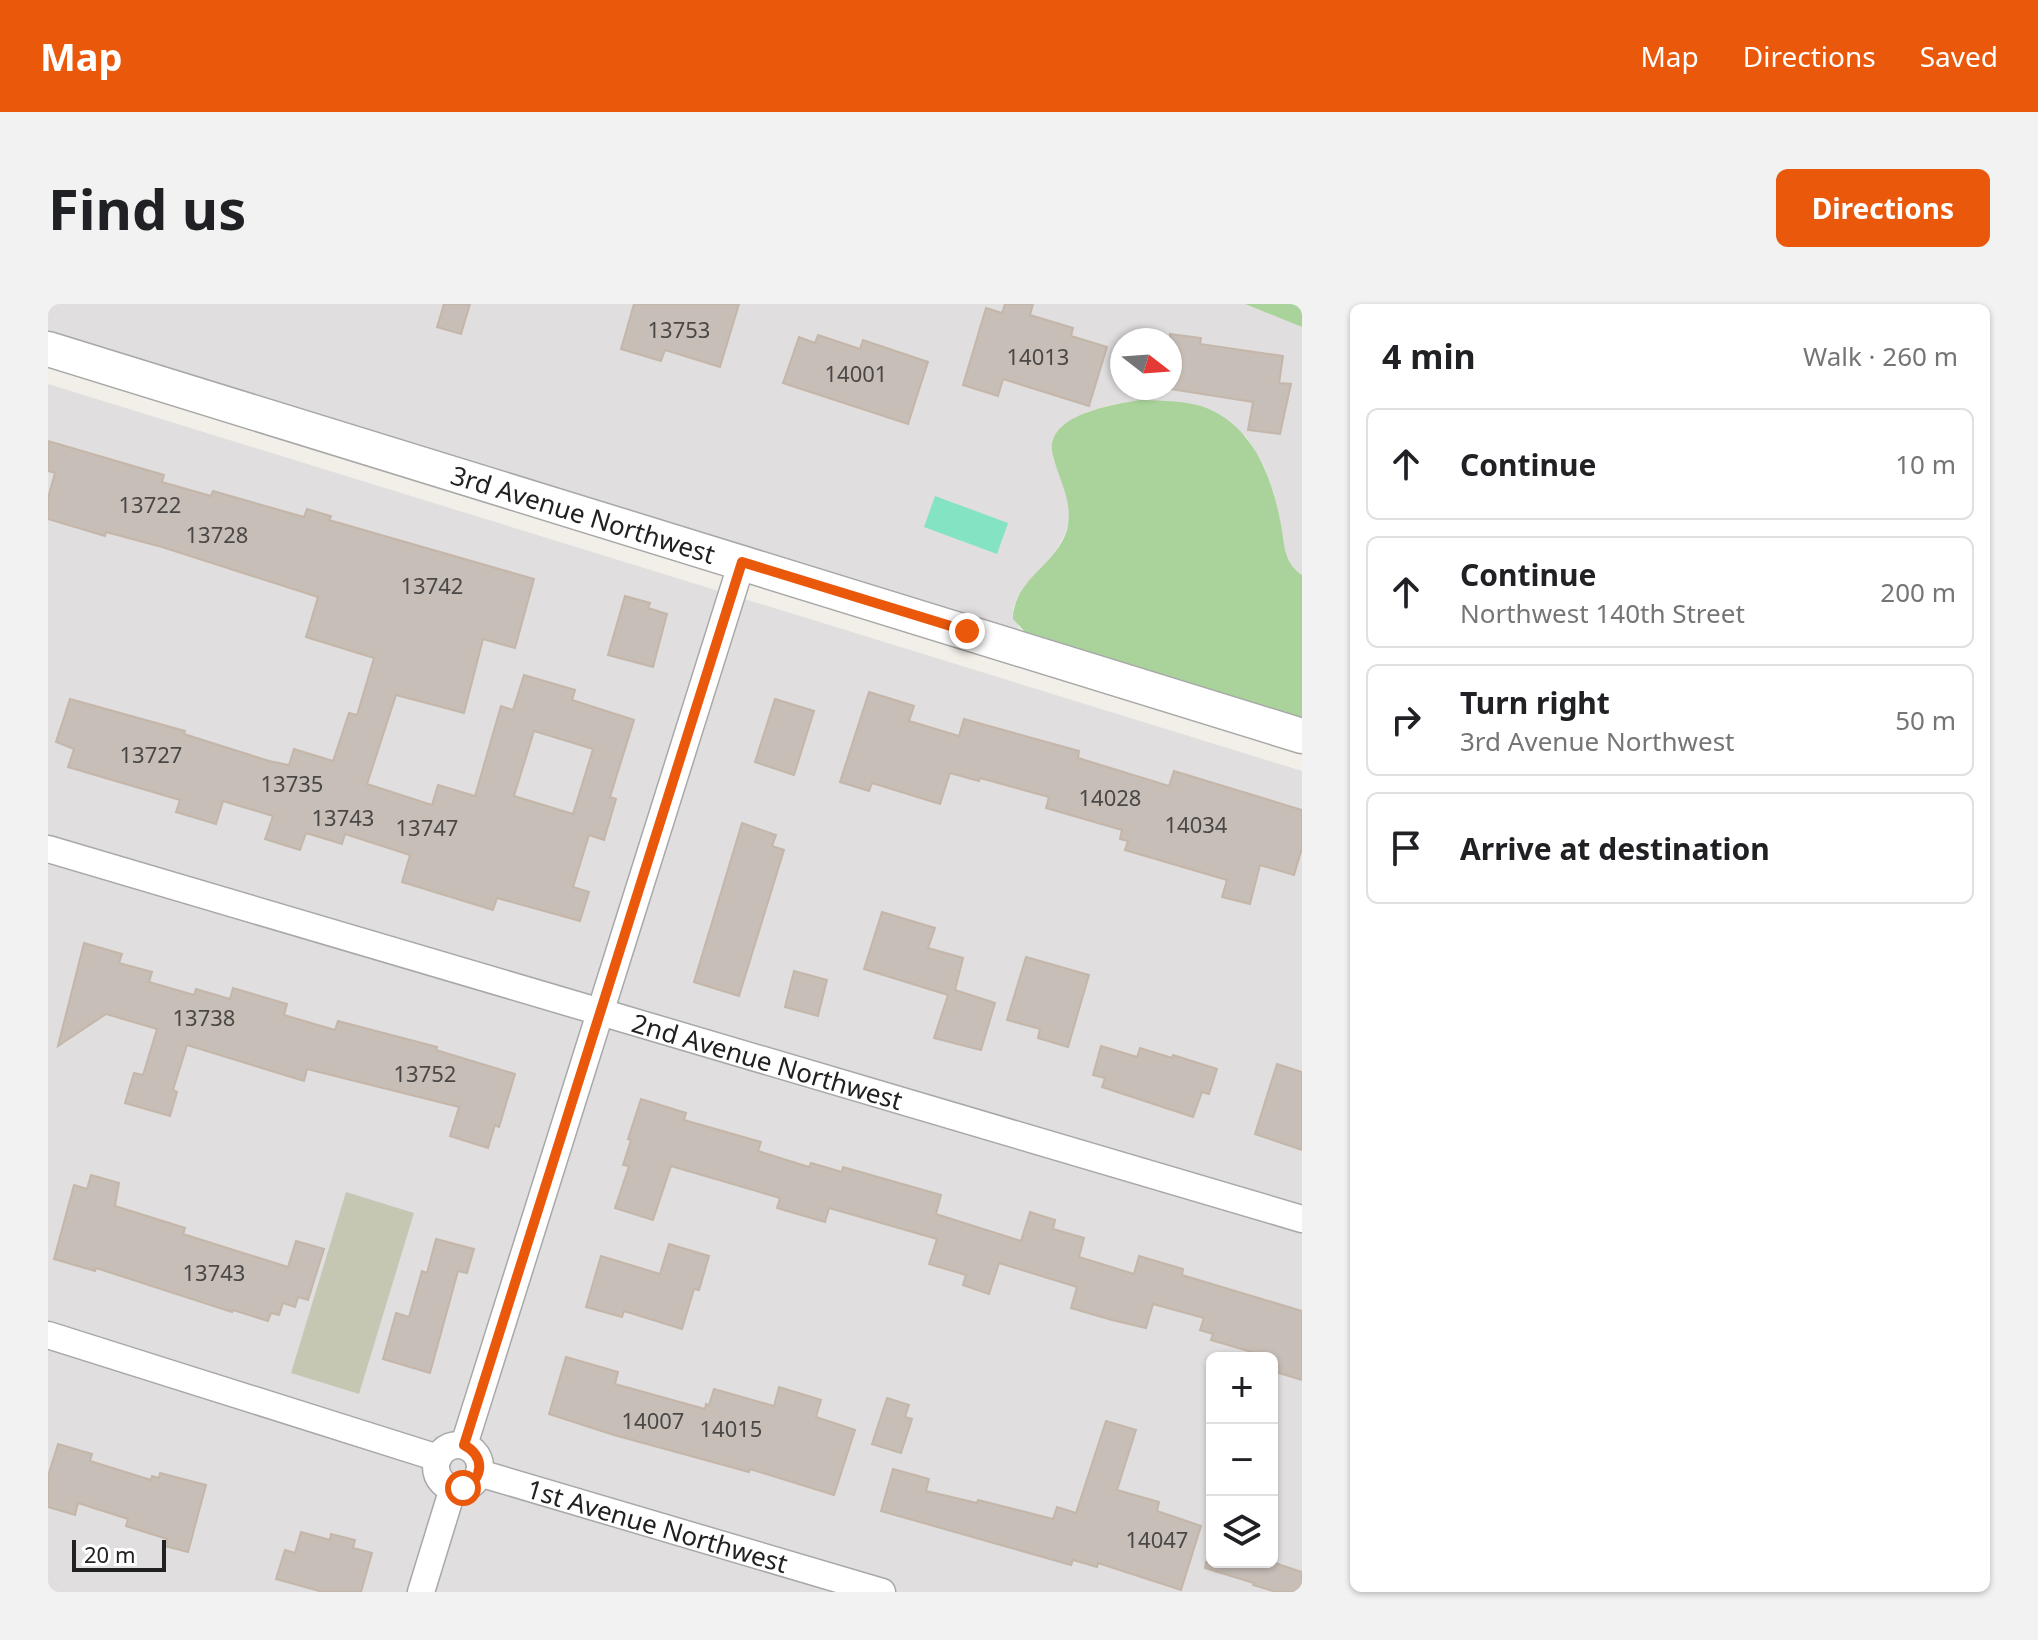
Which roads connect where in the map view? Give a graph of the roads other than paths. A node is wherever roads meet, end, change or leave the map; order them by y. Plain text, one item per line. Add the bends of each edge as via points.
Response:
1 (48, 349) edge
2 (742, 562) junction
3 (1302, 736) edge
4 (48, 849) edge
5 (600, 1011) junction
6 (1302, 1219) edge
7 (48, 1335) edge
8 (464, 1445) junction
9 (438, 1458) junction
10 (479, 1473) junction
11 (453, 1488) junction
12 (421, 1592) edge
13 (882, 1592) edge

1 - 2 street, 3rd Avenue Northwest
2 - 3 street, 3rd Avenue Northwest
2 - 5 street
4 - 5 street, 2nd Avenue Northwest
5 - 6 street, 2nd Avenue Northwest
5 - 8 street
7 - 9 street
8 - 9 street via 450,1446
8 - 10 street via 476,1453
9 - 11 street via 438,1476
10 - 11 street via 470,1485
10 - 13 street, 1st Avenue Northwest
11 - 12 street

